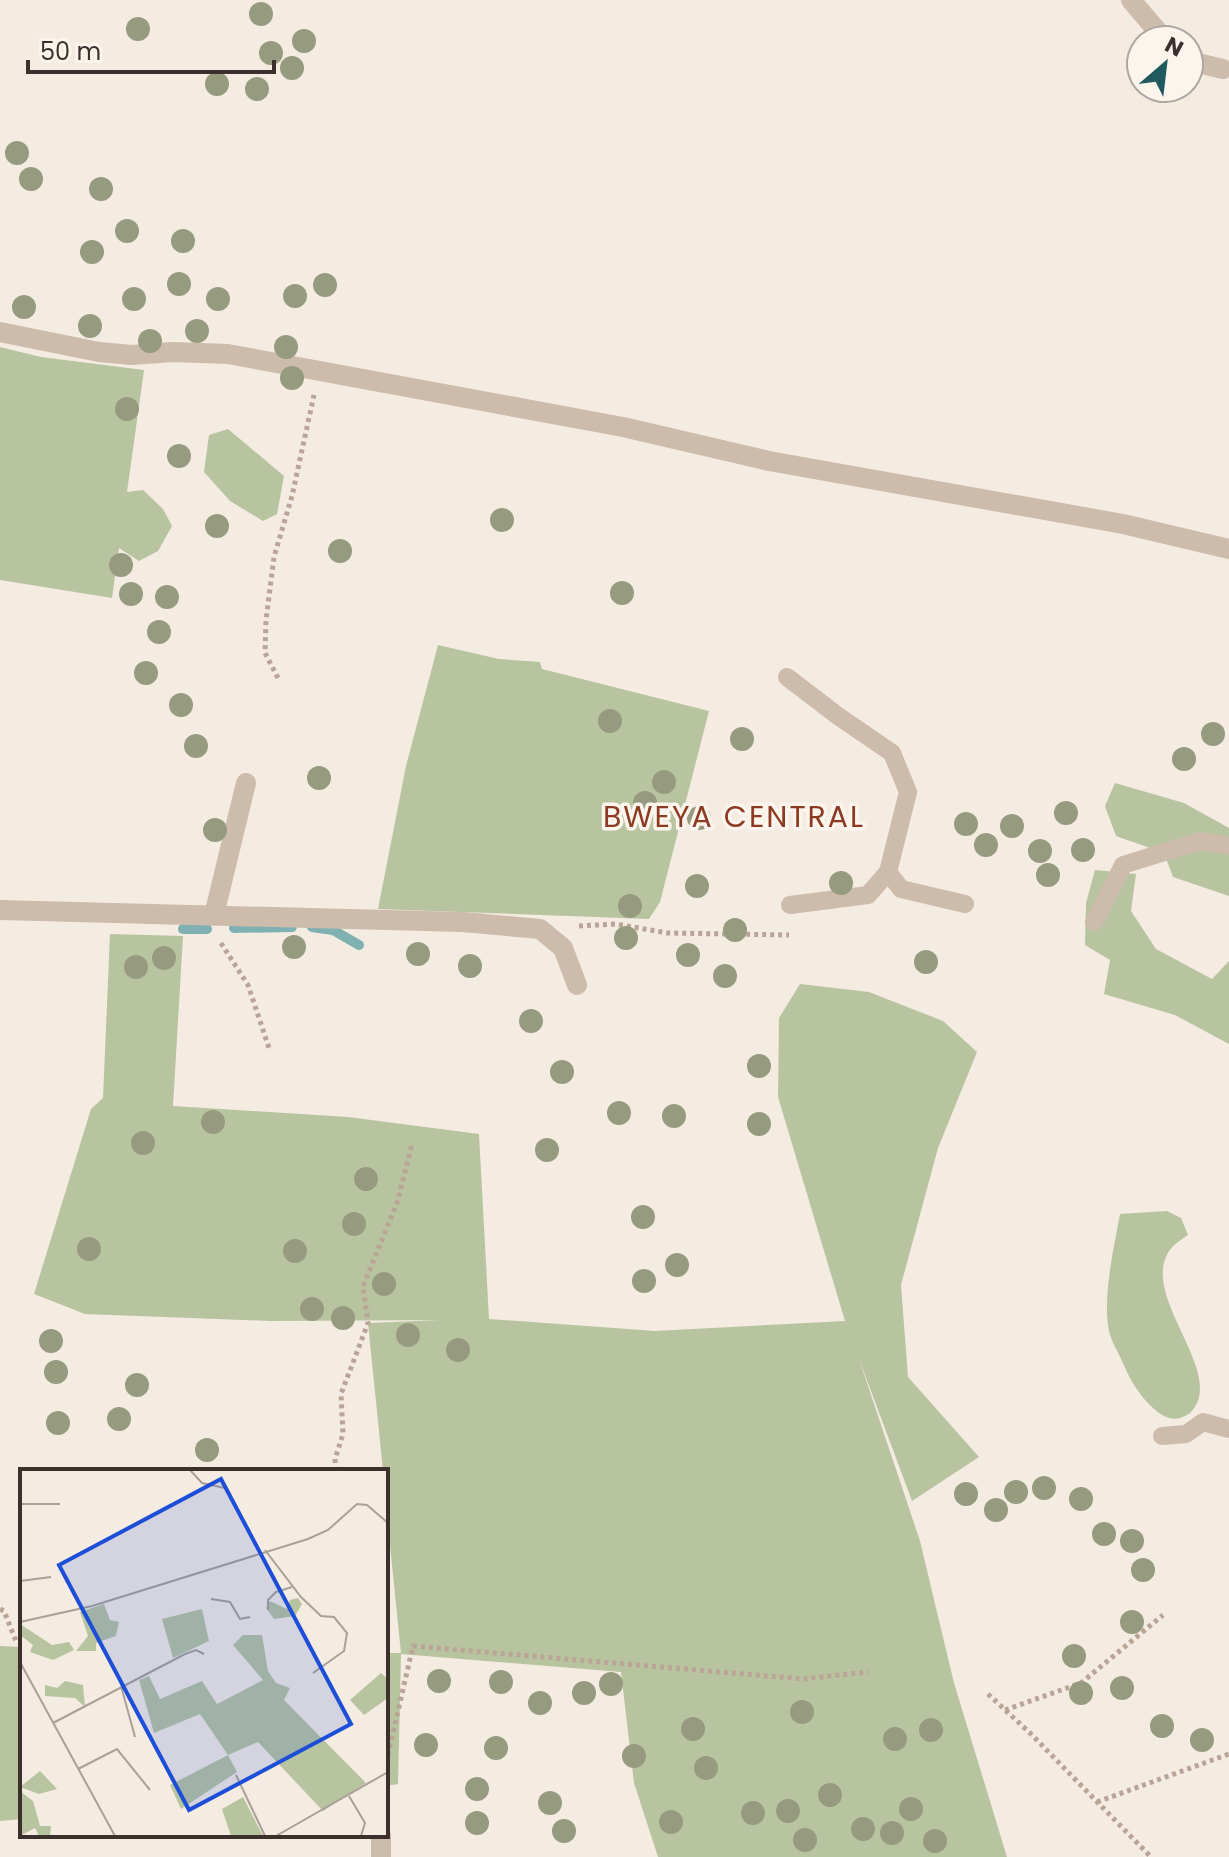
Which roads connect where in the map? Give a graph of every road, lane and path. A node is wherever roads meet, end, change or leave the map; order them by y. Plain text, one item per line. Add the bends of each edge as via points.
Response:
1 (1131, 0) edge
2 (1151, 24) edge
3 (1205, 65) edge
4 (1223, 69) dead end
5 (0, 332) edge
6 (322, 371) junction
7 (1229, 549) edge
8 (787, 677) dead end
9 (278, 678) dead end
10 (246, 783) dead end
11 (1229, 846) edge
12 (888, 872) junction
13 (965, 904) dead end
14 (790, 905) dead end
15 (0, 910) edge
16 (208, 915) junction
17 (1094, 922) dead end
18 (540, 929) junction
19 (789, 935) dead end
20 (577, 985) dead end
21 (269, 1048) dead end
22 (412, 1144) dead end
23 (1229, 1429) edge
24 (1162, 1436) dead end
25 (336, 1469) edge
26 (0, 1609) edge
27 (1163, 1615) dead end
28 (16, 1641) dead end
29 (868, 1672) dead end
30 (988, 1694) dead end
31 (1005, 1710) junction
32 (388, 1754) edge
33 (1229, 1754) edge
34 (1097, 1802) junction
35 (1151, 1857) edge

1 - 2 street
3 - 4 street
5 - 6 street via 99,352 228,354
6 - 7 street via 623,427 769,461 1123,524
6 - 9 path via 274,557 265,653
8 - 12 lane via 892,753 908,792
10 - 16 street
11 - 17 lane via 1200,841 1123,865
12 - 13 lane via 901,889
12 - 14 lane via 868,895
15 - 16 street
16 - 18 street
16 - 21 path via 248,985
18 - 19 path via 615,924 668,933
18 - 20 street via 563,948
22 - 25 path via 397,1203 363,1286 368,1323 341,1394 343,1434
23 - 24 lane via 1203,1422 1186,1434
26 - 28 path
27 - 31 path via 1081,1683
29 - 32 path via 803,1679 413,1646
30 - 31 path
31 - 34 path
33 - 34 path
34 - 35 path

